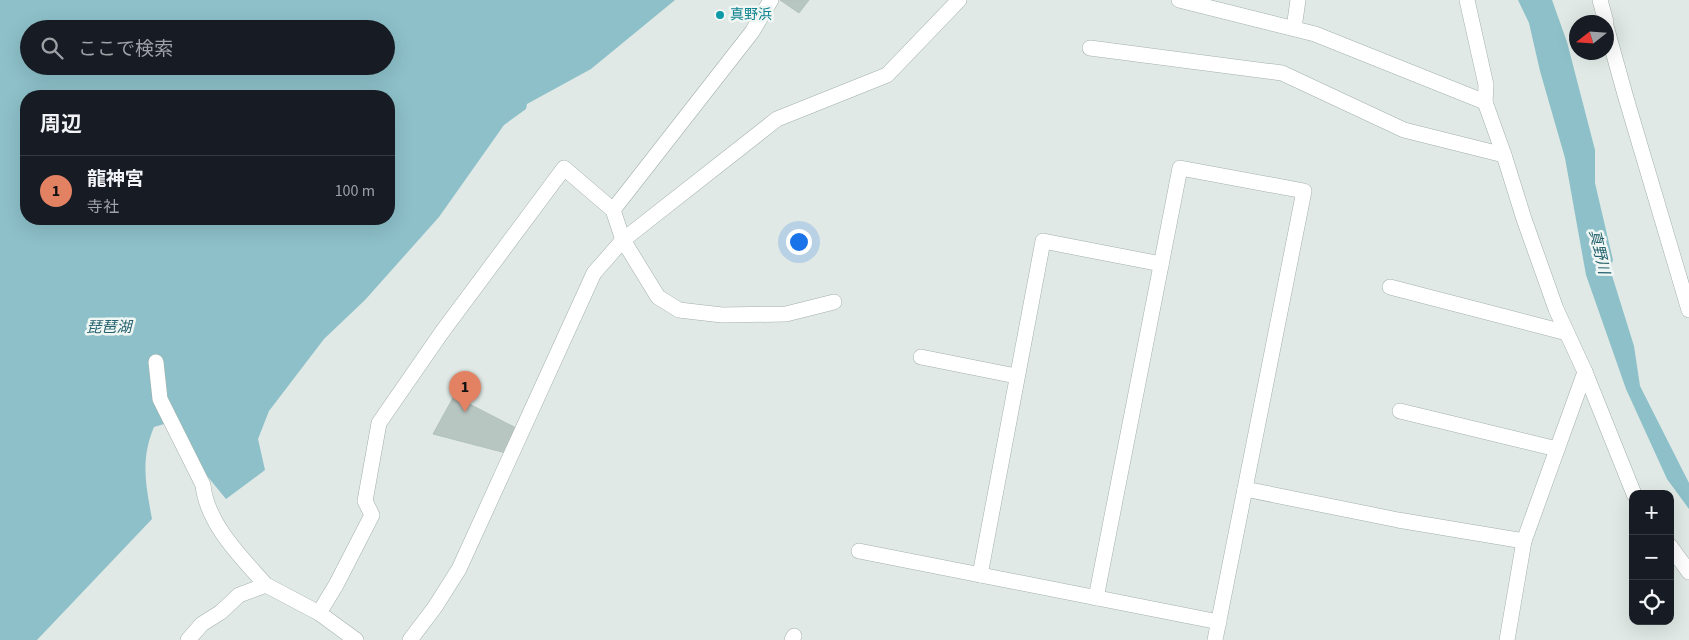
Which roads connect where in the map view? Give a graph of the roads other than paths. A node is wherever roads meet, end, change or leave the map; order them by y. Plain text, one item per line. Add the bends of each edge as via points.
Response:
1 (771, 0) edge
2 (959, 0) edge
3 (1179, 0) edge
4 (1298, 0) edge
5 (1467, 0) edge
6 (1600, 0) edge
7 (1604, 15) edge
8 (1294, 28) junction
9 (1090, 48) dead end
10 (1614, 55) edge
11 (1485, 102) junction
12 (1504, 155) junction
13 (613, 210) junction
14 (623, 240) junction
15 (1161, 264) junction
16 (1390, 288) dead end
17 (834, 302) dead end
18 (1688, 304) edge
19 (1567, 333) junction
20 (921, 358) dead end
21 (156, 362) dead end
22 (1585, 372) junction
23 (1016, 376) junction
24 (1400, 411) dead end
25 (1557, 449) junction
26 (1245, 489) junction
27 (1632, 490) edge
28 (1524, 541) junction
29 (859, 551) dead end
30 (1674, 551) edge
31 (1689, 572) edge
32 (980, 574) junction
33 (266, 585) junction
34 (1096, 598) junction
35 (319, 613) junction
36 (1219, 622) junction
37 (188, 640) edge
38 (356, 640) edge
39 (410, 640) edge
40 (1215, 640) edge
41 (1507, 640) edge

1 - 13 street via 752,32
2 - 14 street via 887,75 777,119
3 - 8 street
4 - 8 street
5 - 11 street via 1486,84
6 - 7 street
8 - 11 street
9 - 12 street via 1282,74 1404,130
10 - 18 street
11 - 12 street
12 - 19 street via 1524,220
13 - 14 street
13 - 35 street via 564,168 442,332 379,423 365,501 372,514
14 - 17 street via 658,297 679,310 722,315 786,314
14 - 39 street via 594,273 459,569
15 - 23 street via 1043,241
15 - 26 street via 1180,168 1304,191
15 - 34 street
16 - 19 street
19 - 22 street
20 - 23 street
21 - 33 street via 160,399 203,485 204,496 218,525 239,556
22 - 25 street
22 - 27 street
23 - 32 street
24 - 25 street
25 - 28 street
26 - 28 street
26 - 36 street
28 - 41 street
29 - 32 street
30 - 31 street
32 - 34 street
33 - 35 street
33 - 37 street via 239,595 202,624
34 - 36 street
35 - 38 street
36 - 40 street

